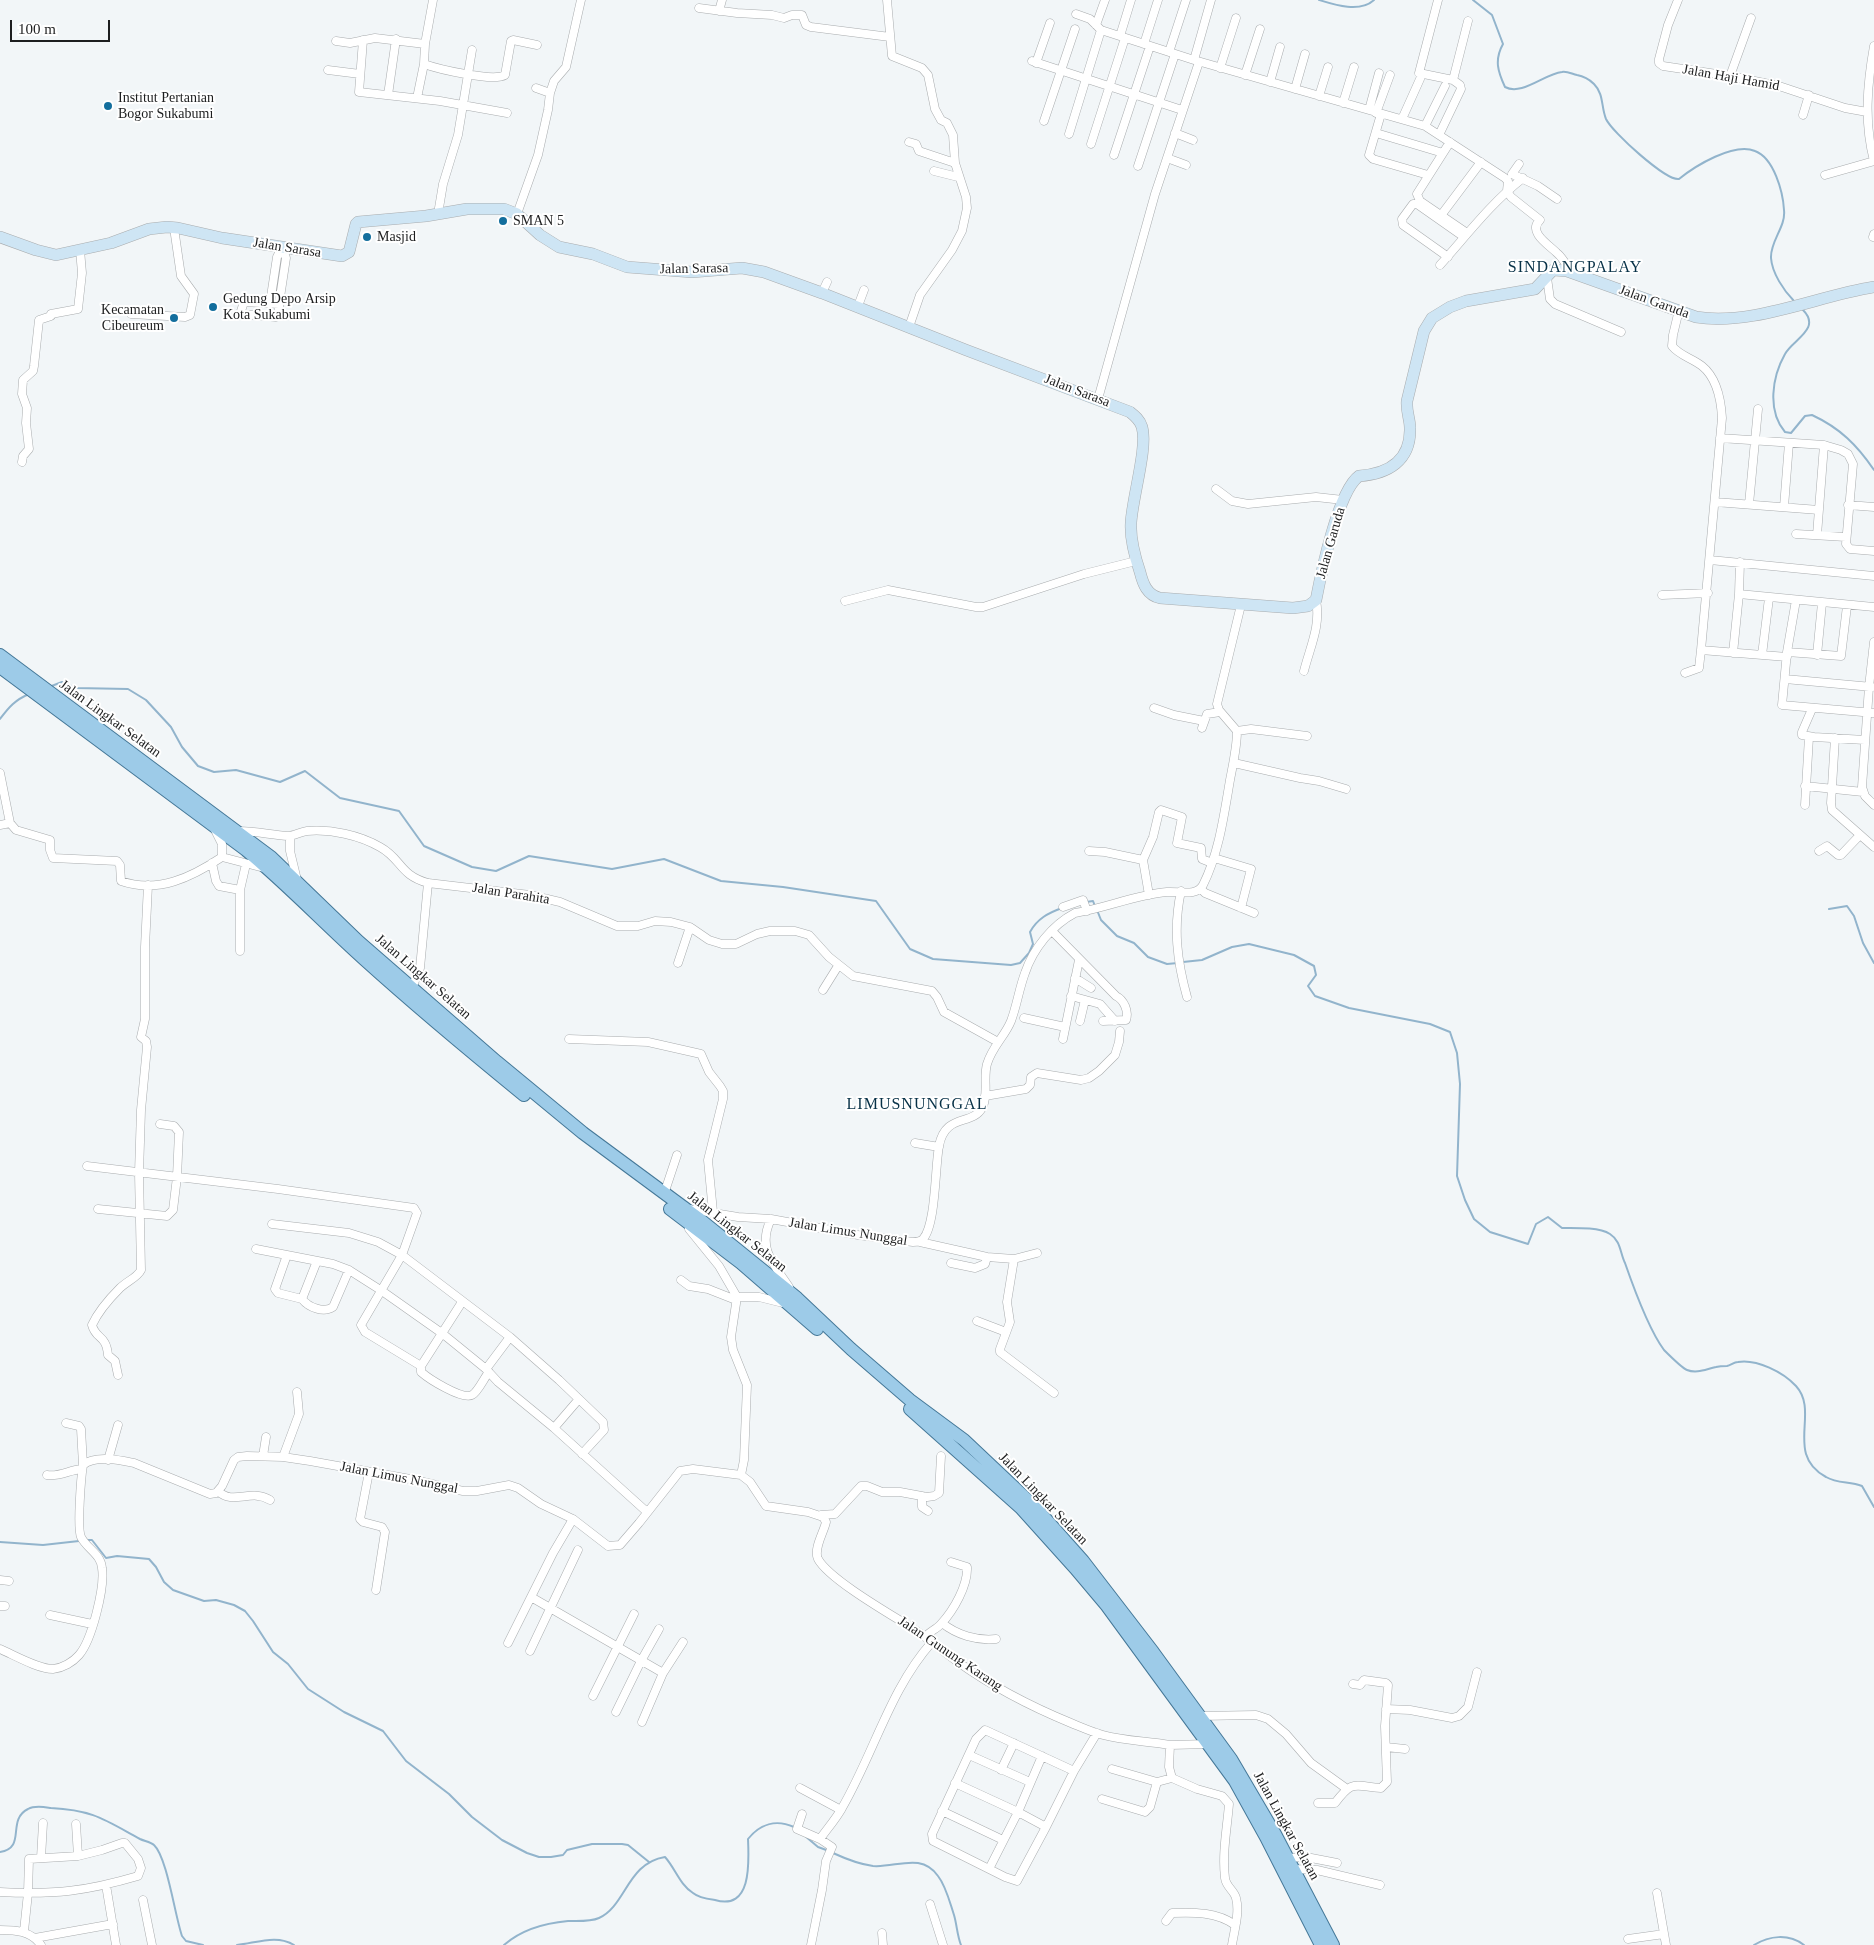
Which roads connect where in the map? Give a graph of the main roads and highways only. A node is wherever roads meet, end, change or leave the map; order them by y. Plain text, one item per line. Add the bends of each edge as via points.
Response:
1 (0, 656) edge
2 (0, 667) edge
3 (494, 1065) junction
4 (680, 1211) junction
5 (1079, 1564) junction
6 (1320, 1945) edge
7 (1332, 1945) edge

1 - 3 main road, Jalan Lingkar Selatan via 271,857
2 - 3 main road, Jalan Lingkar Selatan via 269,869 364,959
3 - 4 main road, Jalan Lingkar Selatan via 664,1194
3 - 4 main road, Jalan Lingkar Selatan via 608,1162
4 - 5 main road, Jalan Lingkar Selatan via 964,1440 1035,1507
5 - 6 main road, Jalan Lingkar Selatan via 1222,1762
5 - 7 main road, Jalan Lingkar Selatan via 1200,1716 1247,1784

